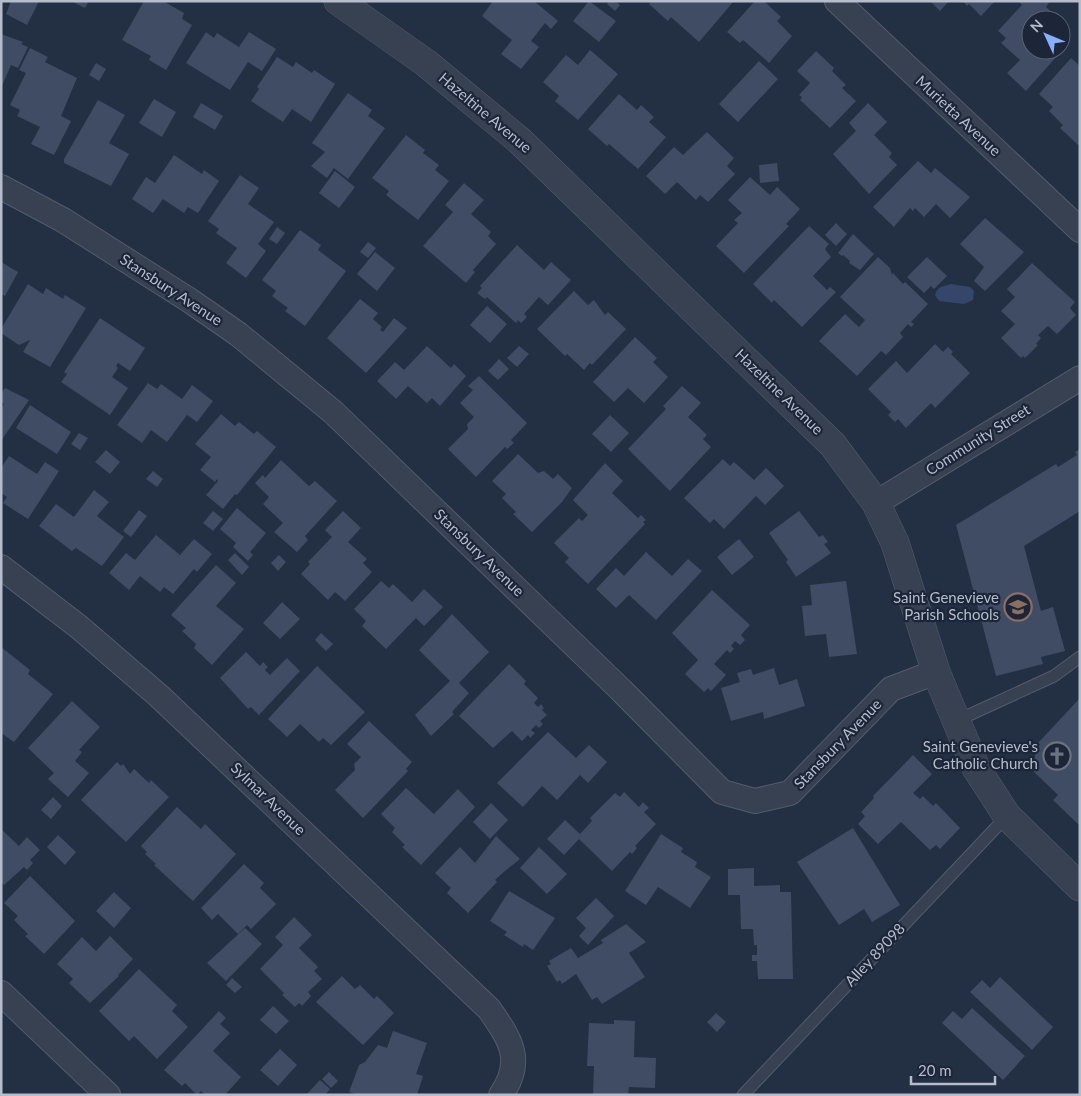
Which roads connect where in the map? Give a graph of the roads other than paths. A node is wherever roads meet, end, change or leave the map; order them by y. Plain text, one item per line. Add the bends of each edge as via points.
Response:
1 (338, 1) edge
2 (837, 1) edge
3 (1, 187) edge
4 (1080, 230) edge
5 (1080, 378) edge
6 (876, 503) junction
7 (1, 567) edge
8 (1080, 657) edge
9 (936, 672) junction
10 (956, 721) junction
11 (1007, 816) junction
12 (1080, 887) edge
13 (1, 993) edge
14 (108, 1095) edge
15 (501, 1095) edge
16 (743, 1095) edge

1 - 6 street, Hazeltine Avenue via 426,64 520,141 833,445
2 - 4 street, Murietta Avenue
3 - 9 street, Stansbury Avenue via 63,220 188,300 238,334 333,412 722,792 755,801 790,793 891,689
5 - 6 street, Community Street
6 - 9 street, Hazeltine Avenue via 895,543
7 - 15 street, Sylmar Avenue via 79,627 166,702 489,1009 508,1037 513,1051 513,1070
8 - 10 lane via 1054,676
9 - 10 street, Hazeltine Avenue
10 - 11 street, Hazeltine Avenue via 976,768
11 - 12 street, Hazeltine Avenue
11 - 16 lane, Alley 89098
13 - 14 street

